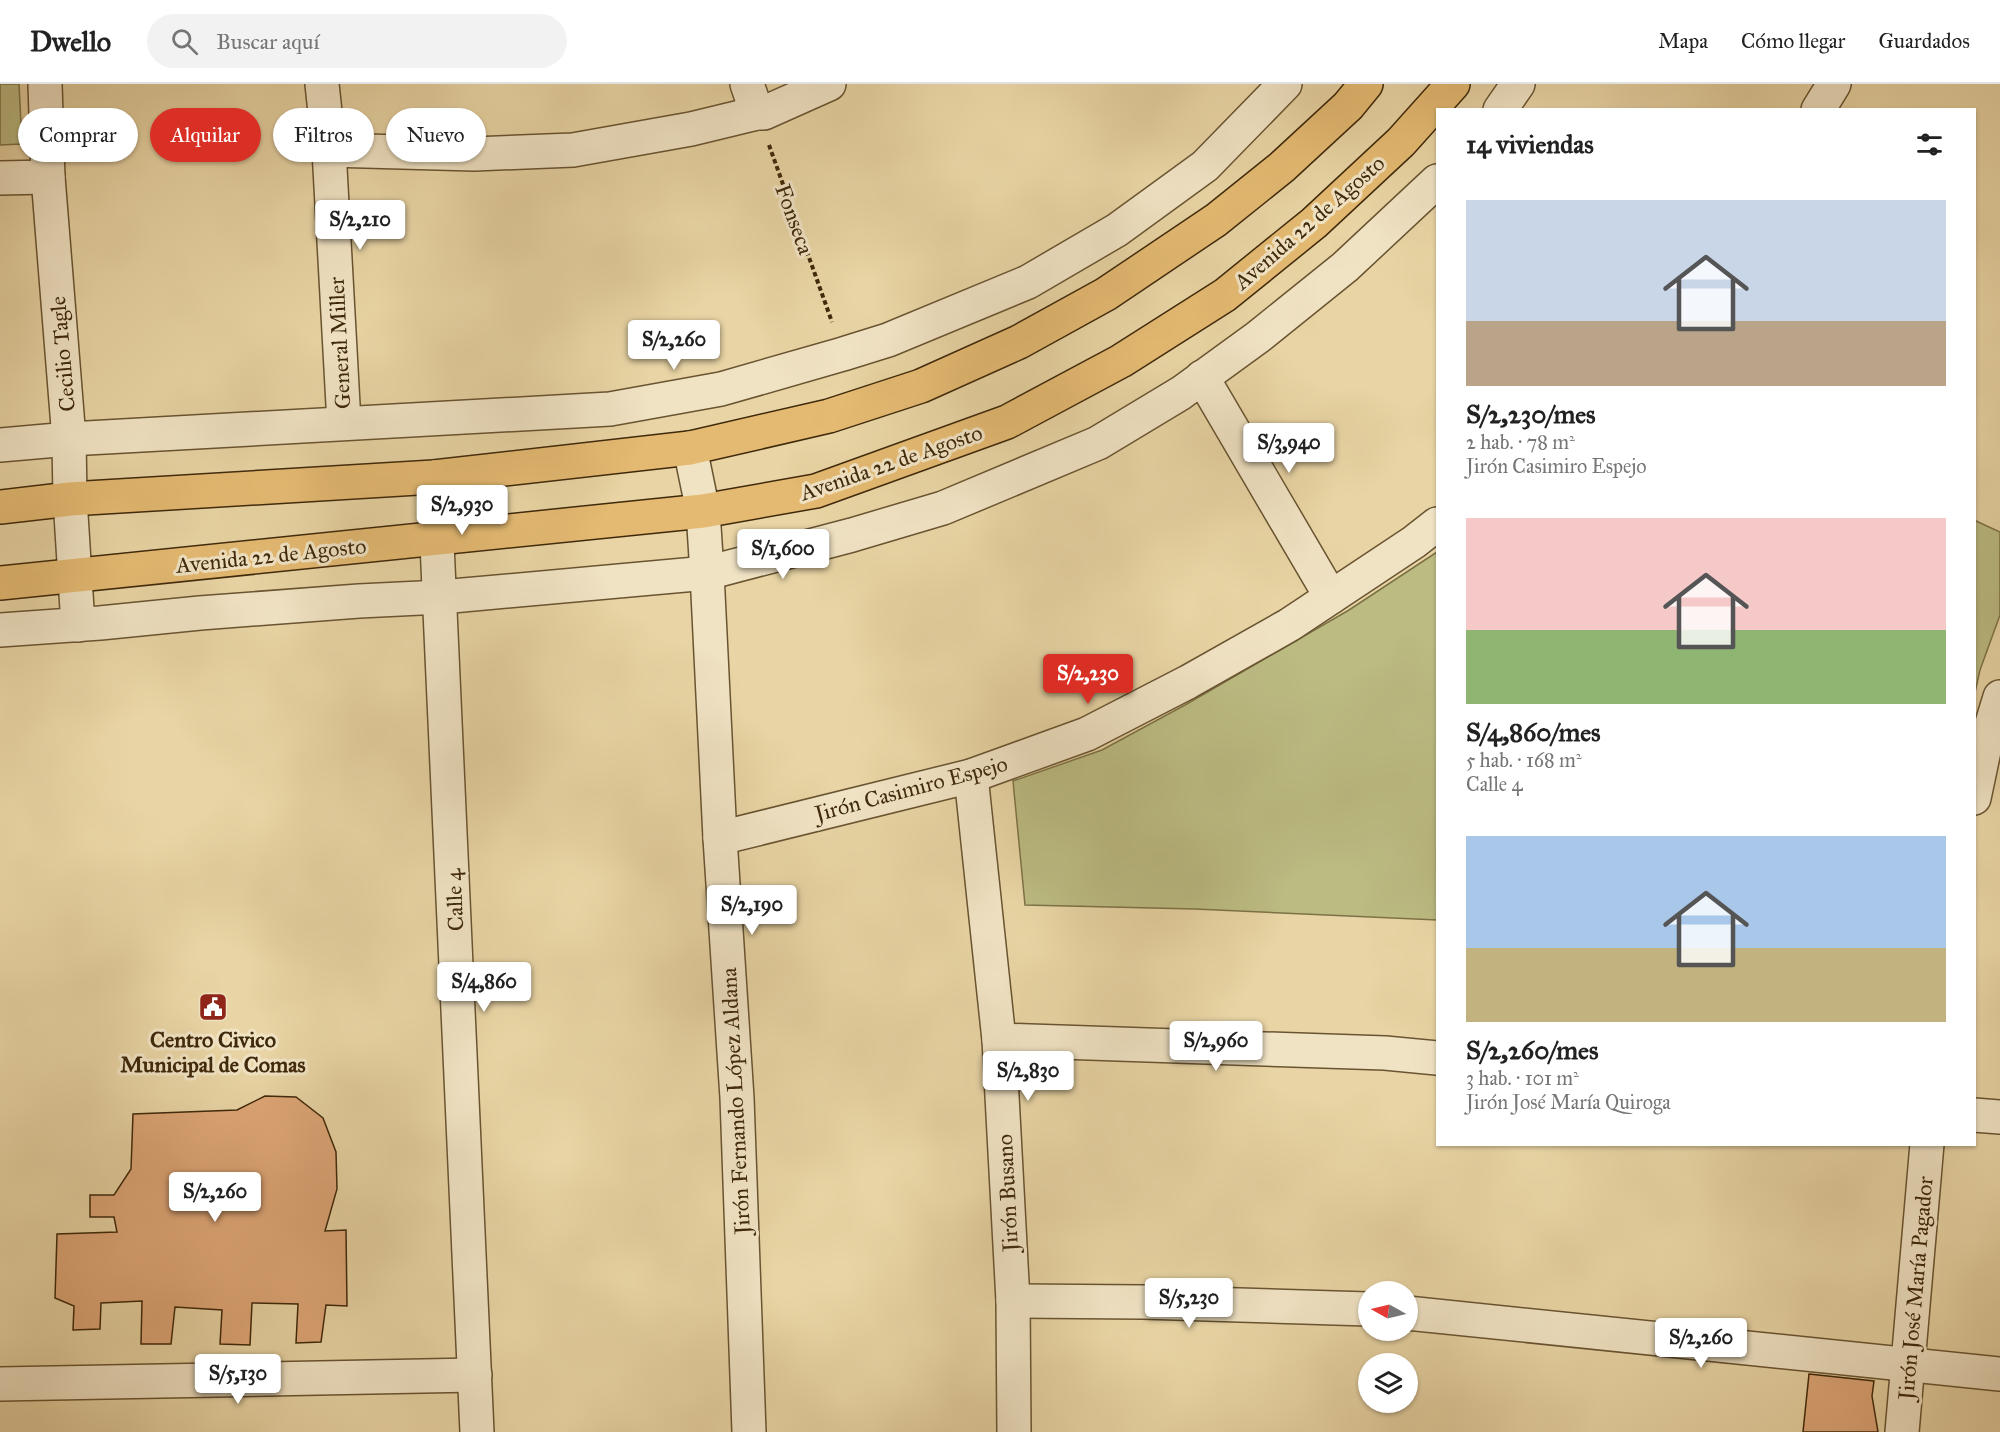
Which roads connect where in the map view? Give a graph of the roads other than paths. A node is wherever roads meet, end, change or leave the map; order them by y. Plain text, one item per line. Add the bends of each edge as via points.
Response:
1 (45, 84) edge
2 (322, 84) edge
3 (829, 84) edge
4 (1285, 84) edge
5 (1366, 84) edge
6 (1453, 84) edge
7 (1518, 84) edge
8 (1834, 84) edge
9 (752, 98) edge
10 (324, 108) edge
11 (1501, 108) edge
12 (1819, 108) edge
13 (374, 151) edge
14 (329, 162) edge
15 (48, 177) junction
16 (0, 178) edge
17 (1436, 182) edge
18 (1202, 377) junction
19 (344, 423) junction
20 (69, 439) junction
21 (0, 446) edge
22 (690, 448) junction
23 (435, 477) junction
24 (70, 499) junction
25 (0, 507) edge
26 (703, 511) junction
27 (1436, 525) edge
28 (437, 538) junction
29 (707, 573) junction
30 (75, 575) junction
31 (0, 583) edge
32 (441, 597) junction
33 (1331, 597) junction
34 (78, 625) junction
35 (0, 630) edge
36 (1998, 709) edge
37 (971, 776) junction
38 (1976, 789) edge
39 (720, 838) junction
40 (999, 1040) junction
41 (1436, 1058) edge
42 (1976, 1114) edge
43 (2000, 1117) edge
44 (1927, 1146) edge
45 (1012, 1301) junction
46 (1358, 1309) edge
47 (1418, 1314) edge
48 (1909, 1365) junction
49 (2000, 1374) edge
50 (475, 1375) junction
51 (0, 1384) edge
52 (477, 1432) edge
53 (749, 1432) edge
54 (1014, 1432) edge
55 (1902, 1432) edge

1 - 15 street, Cecilio Tagle
2 - 10 street, General Miller
3 - 9 street via 764,113
4 - 19 street via 1204,166 1117,230 1028,282 888,340 721,389 610,409
5 - 22 main road via 1282,167 1216,220 1106,294 1019,342 921,386 829,416
6 - 26 main road, Avenida 22 de Agosto via 1401,142 1314,223 1225,295 1121,362 1007,422 861,475 816,491
7 - 11 street
8 - 12 street
9 - 13 street via 691,129 573,150 474,154
14 - 19 street, General Miller
15 - 16 street
15 - 20 street, Cecilio Tagle
17 - 18 street via 1345,267
18 - 29 street via 1098,443 943,508
18 - 33 street
19 - 20 street
20 - 21 street
20 - 24 street, Cecilio Tagle
22 - 23 main road
22 - 26 street, Jirón Fernando López Aldana
23 - 24 main road
23 - 28 street, Calle 4
24 - 25 main road
24 - 30 street, Cecilio Tagle
26 - 28 main road, Avenida 22 de Agosto
26 - 29 street, Jirón Fernando López Aldana
27 - 33 street, Jirón Casimiro Espejo
28 - 30 main road, Avenida 22 de Agosto
28 - 32 street, Calle 4
29 - 32 street
29 - 39 street, Jirón Fernando López Aldana
30 - 31 main road, Avenida 22 de Agosto
30 - 34 street, Cecilio Tagle
32 - 34 street
32 - 50 street, Calle 4
33 - 37 street, Jirón Casimiro Espejo via 1289,625 1087,734
34 - 35 street
36 - 38 street
37 - 39 street, Jirón Casimiro Espejo
37 - 40 street, Jirón Busano
39 - 53 street, Jirón Fernando López Aldana via 737,1098
40 - 41 street
40 - 45 street, Jirón Busano
42 - 43 street
44 - 48 street, Jirón José María Pagador
45 - 46 street
45 - 54 street, Jirón Busano
47 - 48 street
48 - 49 street
48 - 55 street, Jirón José María Pagador
50 - 51 street
50 - 52 street, Calle 4

